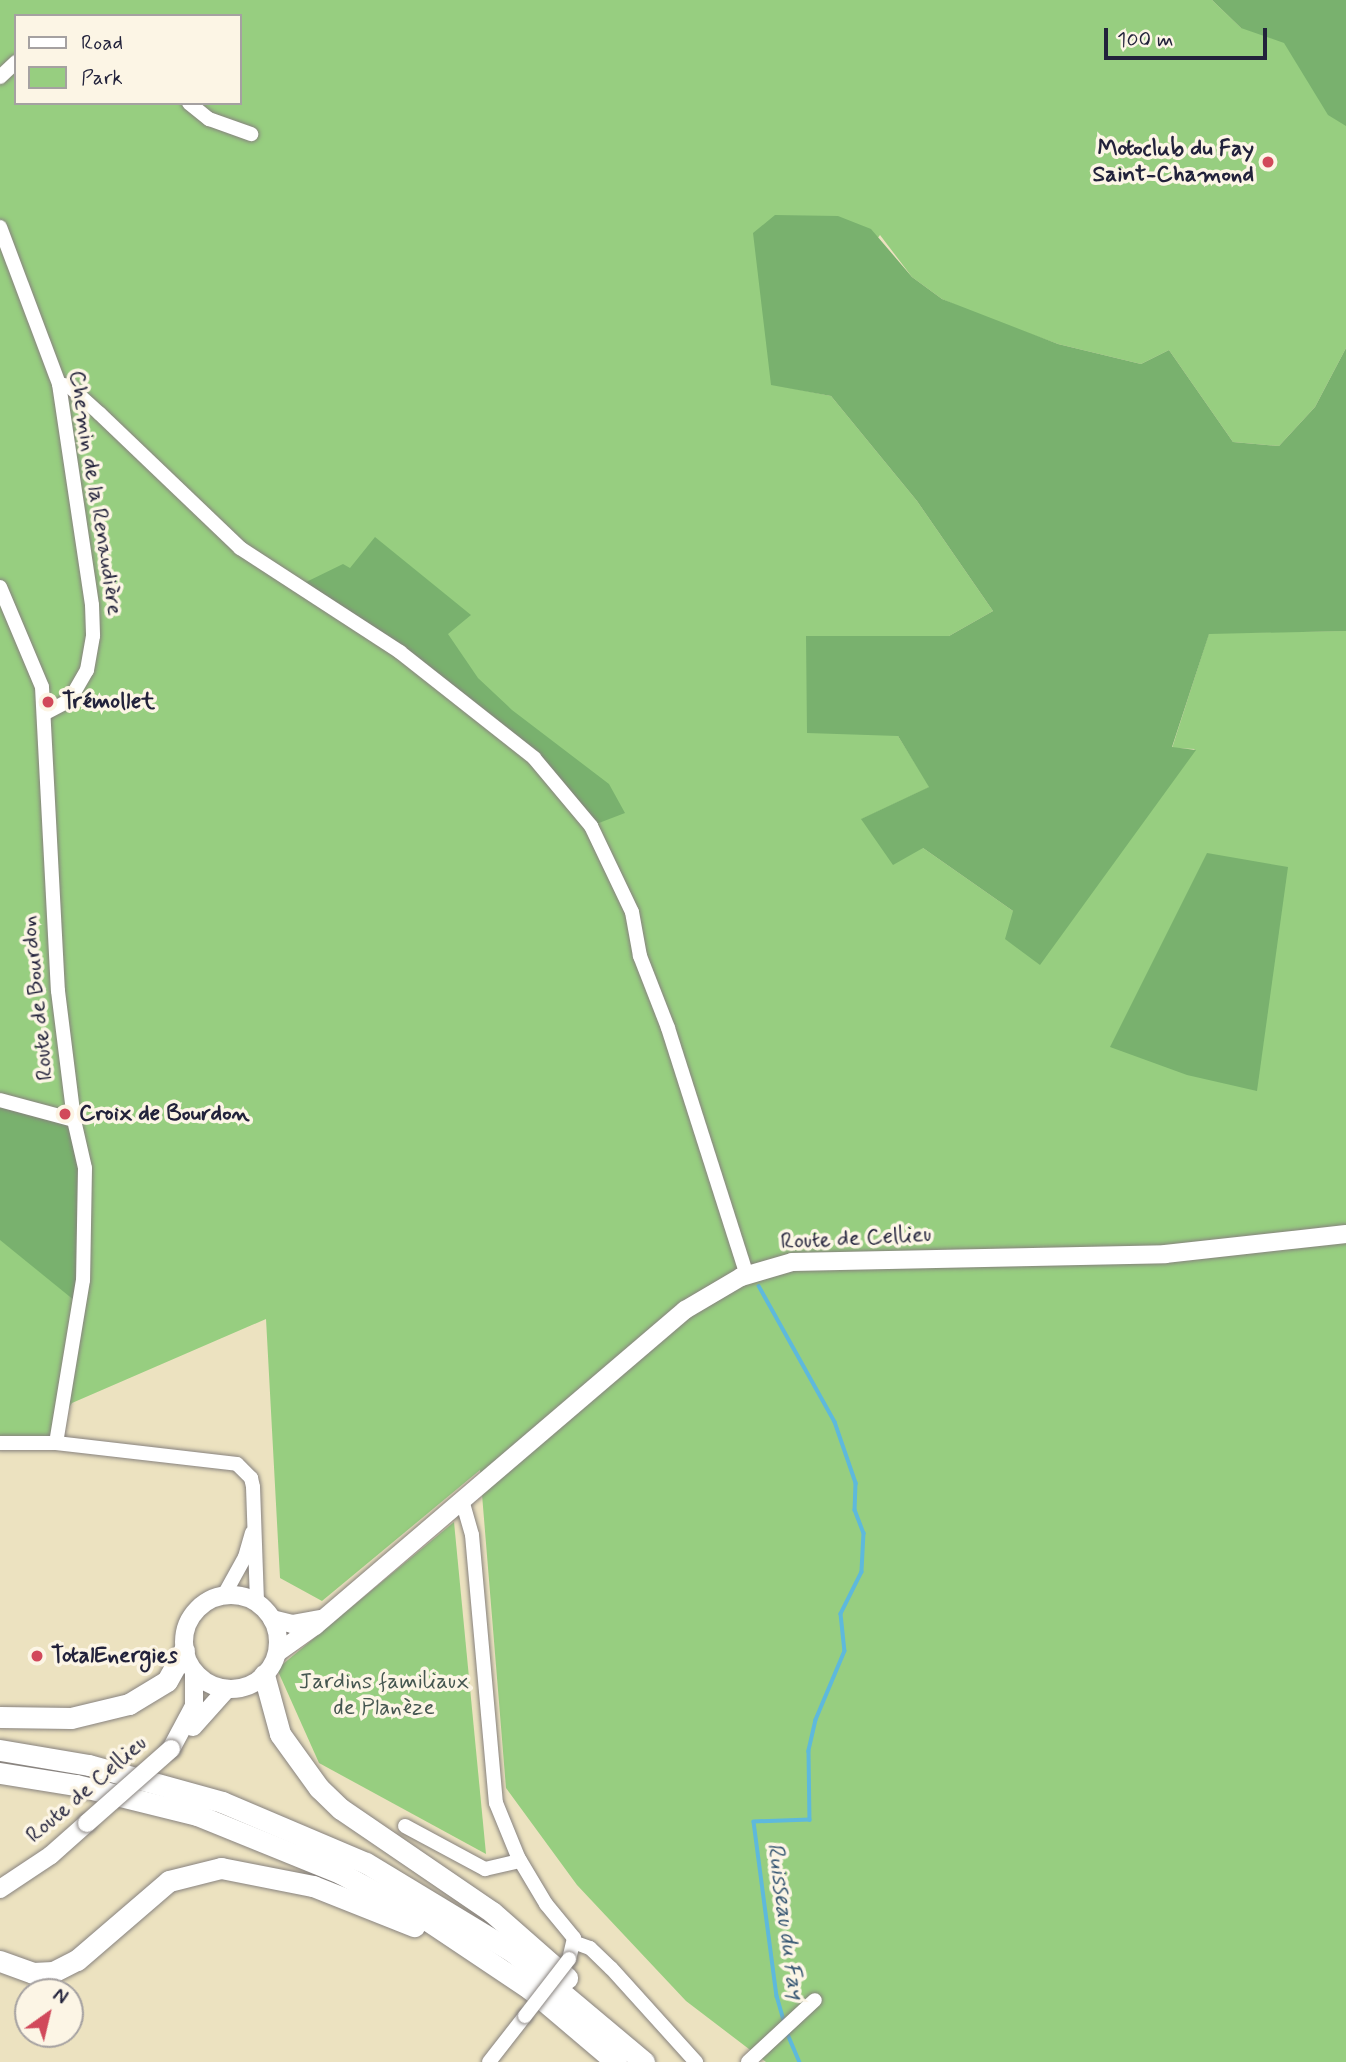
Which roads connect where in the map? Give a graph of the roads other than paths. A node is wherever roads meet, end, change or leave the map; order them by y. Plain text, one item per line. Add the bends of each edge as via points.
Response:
1 (14, 64) edge
2 (0, 77) edge
3 (192, 105) edge
4 (251, 134) dead end
5 (0, 227) edge
6 (59, 384) junction
7 (0, 587) edge
8 (46, 713) junction
9 (0, 1100) edge
10 (74, 1119) junction
11 (1346, 1234) edge
12 (747, 1276) junction
13 (0, 1443) edge
14 (52, 1444) junction
15 (462, 1500) junction
16 (254, 1521) junction
17 (224, 1595) junction
18 (257, 1603) junction
19 (324, 1618) junction
20 (272, 1619) junction
21 (184, 1650) junction
22 (277, 1653) junction
23 (194, 1672) junction
24 (264, 1675) junction
25 (227, 1689) junction
26 (0, 1717) edge
27 (171, 1749) junction
28 (0, 1750) edge
29 (0, 1773) edge
30 (405, 1826) dead end
31 (520, 1861) junction
32 (0, 1889) edge
33 (576, 1943) junction
34 (0, 1961) edge
35 (496, 1966) junction
36 (815, 2000) dead end
37 (605, 2026) junction
38 (489, 2062) edge
39 (616, 2062) edge
40 (644, 2062) edge
41 (696, 2062) edge
42 (748, 2062) edge

1 - 2 street
3 - 4 street via 209,119
5 - 6 street, Chemin de la Renaudière
6 - 8 street, Chemin de la Renaudière via 93,636 79,687 70,700
6 - 12 street via 69,386 90,405 240,548 388,644 534,758 591,826 632,912 640,956 668,1028
7 - 8 street, Route de Bourdon via 42,687
8 - 10 street, Route de Bourdon via 51,905
9 - 10 street
10 - 14 street, Route de Bourdon via 85,1168 83,1280
11 - 12 main road, Route de Cellieu via 1165,1254 792,1262
12 - 15 main road, Route de Cellieu via 685,1310
13 - 14 street
14 - 16 street via 237,1464 251,1478
15 - 19 main road, Route de Cellieu
15 - 31 street via 472,1535 496,1803
16 - 17 street via 246,1557
16 - 18 street
17 - 18 main road
17 - 21 main road via 201,1604 191,1615
18 - 20 main road
19 - 20 main road, Route de Cellieu via 292,1625
19 - 22 main road, Route de Cellieu
20 - 22 main road
21 - 23 main road
21 - 26 highway via 167,1681 129,1704 71,1718
22 - 24 main road
23 - 25 main road
23 - 27 main road, Route de Cellieu via 194,1706
24 - 25 main road via 253,1684
24 - 37 highway via 280,1734 319,1788 341,1809 492,1912 590,2000
25 - 27 main road, Route de Cellieu
27 - 32 main road, Route de Cellieu, bridge via 51,1856
28 - 37 highway via 157,1782 304,1833 462,1918
29 - 35 highway via 148,1802 264,1840 389,1898
30 - 31 street via 485,1869
31 - 33 street
33 - 38 street, bridge via 569,1959
33 - 41 street via 585,1944 611,1968
34 - 35 highway via 33,1973 54,1972 77,1960 169,1881 221,1868 313,1886
35 - 39 highway
36 - 42 street
37 - 40 highway

